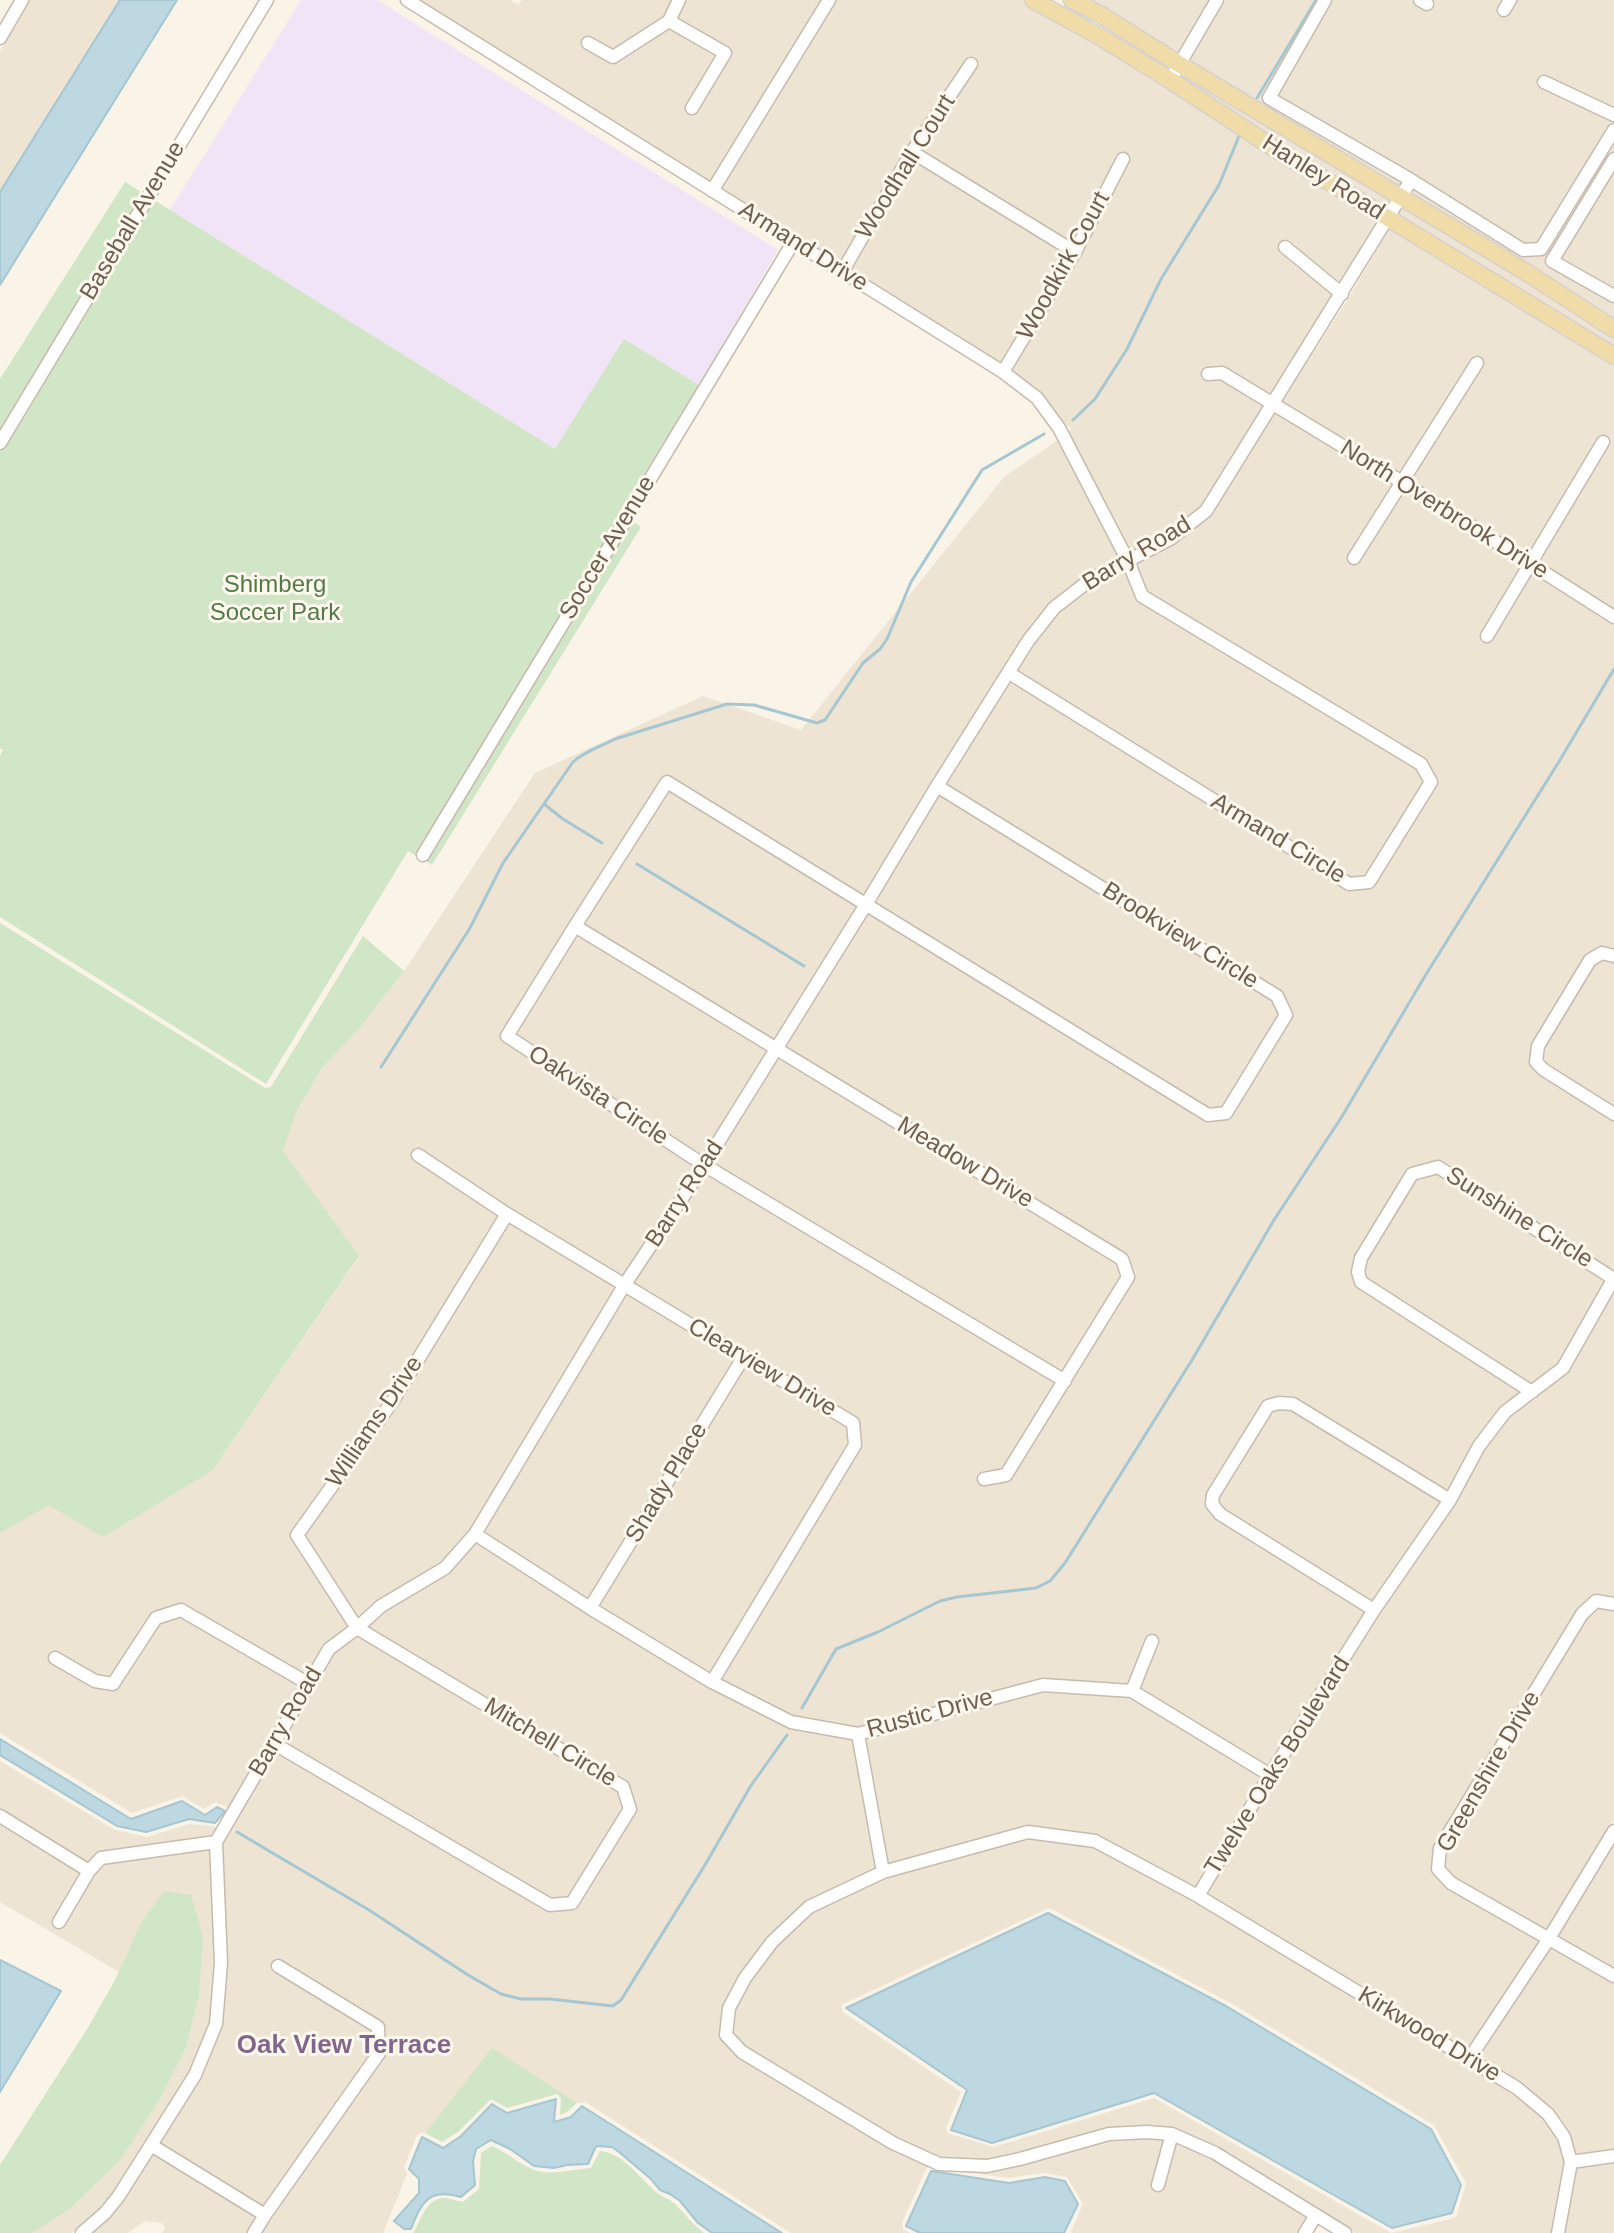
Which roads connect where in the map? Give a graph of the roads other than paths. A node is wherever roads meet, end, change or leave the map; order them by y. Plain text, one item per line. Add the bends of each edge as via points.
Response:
1 (22, 0) edge
2 (267, 0) edge
3 (407, 0) edge
4 (679, 0) edge
5 (829, 0) edge
6 (1033, 0) edge
7 (1072, 0) edge
8 (1217, 0) edge
9 (1325, 0) edge
10 (669, 21) junction
11 (0, 38) edge
12 (588, 43) dead end
13 (971, 64) dead end
14 (1179, 64) junction
15 (1170, 80) junction
16 (1544, 82) dead end
17 (692, 108) dead end
18 (1614, 115) edge
19 (1614, 130) edge
20 (912, 152) junction
21 (1123, 159) dead end
22 (1614, 159) edge
23 (1411, 180) junction
24 (712, 191) junction
25 (1401, 197) junction
26 (1388, 218) junction
27 (794, 241) junction
28 (1285, 247) dead end
29 (1075, 252) junction
30 (842, 272) junction
31 (1342, 294) junction
32 (1614, 296) edge
33 (1614, 329) edge
34 (1614, 356) edge
35 (1477, 363) dead end
36 (1003, 372) junction
37 (1208, 374) dead end
38 (1272, 404) junction
39 (1603, 442) dead end
40 (0, 443) edge
41 (1402, 482) junction
42 (1354, 558) dead end
43 (1128, 561) junction
44 (1530, 564) junction
45 (1614, 617) edge
46 (1487, 636) dead end
47 (1009, 673) junction
48 (937, 786) junction
49 (423, 855) dead end
50 (865, 906) junction
51 (575, 926) junction
52 (1614, 956) edge
53 (777, 1048) junction
54 (1614, 1114) edge
55 (418, 1155) dead end
56 (704, 1165) junction
57 (507, 1214) junction
58 (1614, 1278) edge
59 (625, 1284) junction
60 (743, 1358) junction
61 (1065, 1381) junction
62 (1532, 1392) junction
63 (984, 1479) dead end
64 (1450, 1500) junction
65 (475, 1534) junction
66 (1614, 1604) edge
67 (590, 1608) junction
68 (1374, 1610) junction
69 (357, 1628) junction
70 (1152, 1641) dead end
71 (55, 1658) dead end
72 (712, 1682) junction
73 (309, 1684) junction
74 (1132, 1691) junction
75 (858, 1734) junction
76 (273, 1743) junction
77 (1270, 1775) junction
78 (0, 1816) edge
79 (1614, 1831) edge
80 (216, 1842) junction
81 (89, 1871) junction
82 (883, 1872) junction
83 (1198, 1896) junction
84 (59, 1922) dead end
85 (1548, 1940) junction
86 (278, 1966) dead end
87 (1614, 1976) edge
88 (1469, 2059) junction
89 (1172, 2134) junction
90 (151, 2145) junction
91 (1614, 2156) edge
92 (1571, 2162) junction
93 (1158, 2185) dead end
94 (265, 2215) junction
95 (1316, 2215) junction
96 (82, 2233) edge
97 (254, 2233) edge
98 (1305, 2233) edge
99 (1345, 2233) edge
100 (1558, 2233) edge

1 - 11 street
2 - 40 street, Baseball Avenue
3 - 24 street, Armand Drive
4 - 10 street
5 - 24 street
6 - 15 main road, Hanley Road
7 - 14 main road, Hanley Road
8 - 14 street
9 - 23 street via 1269,98
10 - 12 street via 613,57
10 - 17 street via 725,53
13 - 20 street, Woodhall Court
14 - 15 street
14 - 25 main road, Hanley Road
15 - 26 main road, Hanley Road
16 - 18 street
19 - 23 street via 1541,249 1523,250
20 - 29 street
20 - 30 street, Woodhall Court
21 - 29 street, Woodkirk Court
22 - 32 street via 1552,261
23 - 25 street, Barry Road
24 - 27 street, Armand Drive
25 - 26 street, Barry Road
25 - 33 main road, Hanley Road
26 - 31 street, Barry Road
26 - 34 main road, Hanley Road
27 - 30 street, Armand Drive
27 - 49 street, Soccer Avenue
28 - 31 street
29 - 36 street, Woodkirk Court
30 - 36 street, Armand Drive
31 - 38 street, Barry Road
35 - 41 street
36 - 43 street, Armand Drive via 1037,398 1059,428
37 - 38 street, North Overbrook Drive via 1222,373
38 - 41 street, North Overbrook Drive
38 - 43 street, Barry Road via 1206,511 1170,539
39 - 44 street
41 - 42 street
41 - 44 street, North Overbrook Drive
43 - 47 street, Barry Road via 1090,580 1054,608
43 - 47 street, Armand Circle via 1142,596 1421,764 1431,782 1369,882 1349,884
44 - 45 street, North Overbrook Drive
44 - 46 street
47 - 48 street, Barry Road
48 - 50 street, Barry Road
48 - 50 street, Brookview Circle via 1277,996 1286,1015 1226,1113 1208,1115
50 - 51 street, Oakvista Circle via 667,782
50 - 53 street, Barry Road
51 - 53 street, Meadow Drive
51 - 56 street, Oakvista Circle via 507,1036
52 - 54 street via 1602,953 1590,960 1538,1046 1536,1062
53 - 56 street, Barry Road
53 - 61 street, Meadow Drive via 1122,1259 1128,1277
55 - 57 street, Clearview Drive
56 - 59 street, Barry Road
56 - 61 street, Oakvista Circle
57 - 59 street, Clearview Drive
57 - 69 street, Williams Drive via 392,1402 297,1535
58 - 62 street, Twelve Oaks Boulevard via 1563,1368
58 - 62 street, Sunshine Circle via 1438,1167 1412,1174 1361,1258 1361,1282
59 - 60 street, Clearview Drive
59 - 65 street, Barry Road
60 - 67 street, Shady Place
60 - 72 street, Clearview Drive via 853,1423 855,1445
61 - 63 street, Meadow Drive via 1006,1475
62 - 64 street, Twelve Oaks Boulevard via 1505,1412 1479,1446
64 - 68 street, Twelve Oaks Boulevard
64 - 68 street via 1293,1404 1268,1406 1212,1504
65 - 67 street, Rustic Drive
65 - 69 street, Barry Road via 445,1568 381,1606
66 - 85 street, Greenshire Drive via 1596,1601 1582,1614 1440,1848 1438,1869 1451,1883
67 - 72 street, Rustic Drive
68 - 77 street, Twelve Oaks Boulevard
69 - 73 street, Barry Road via 329,1649
69 - 76 street, Mitchell Circle via 623,1787 630,1809 572,1903 550,1905
70 - 74 street
71 - 73 street via 95,1681 113,1684 156,1618 181,1610
72 - 75 street, Rustic Drive via 791,1722
73 - 76 street, Barry Road
74 - 75 street, Rustic Drive via 1043,1685
74 - 77 street, Rustic Drive
75 - 82 street
76 - 80 street, Barry Road
77 - 83 street, Twelve Oaks Boulevard
78 - 81 street
79 - 85 street
80 - 81 street via 101,1858
80 - 90 street via 221,1963 216,2024 195,2075
81 - 84 street
82 - 83 street, Twelve Oaks Boulevard via 1028,1832 1095,1841
82 - 89 street, Twelve Oaks Boulevard via 809,1907 772,1942 729,2008 726,2035 742,2052 893,2143 939,2164 987,2166 1109,2134
83 - 88 street, Kirkwood Drive
85 - 87 street, Greenshire Drive
85 - 88 street
86 - 94 street via 378,2027 379,2053
88 - 92 street, Kirkwood Drive via 1548,2114 1564,2137
89 - 93 street
89 - 95 street, Twelve Oaks Boulevard via 1215,2153
90 - 94 street
90 - 96 street via 111,2205
91 - 92 street
92 - 100 street
94 - 97 street
95 - 98 street
95 - 99 street, Twelve Oaks Boulevard

